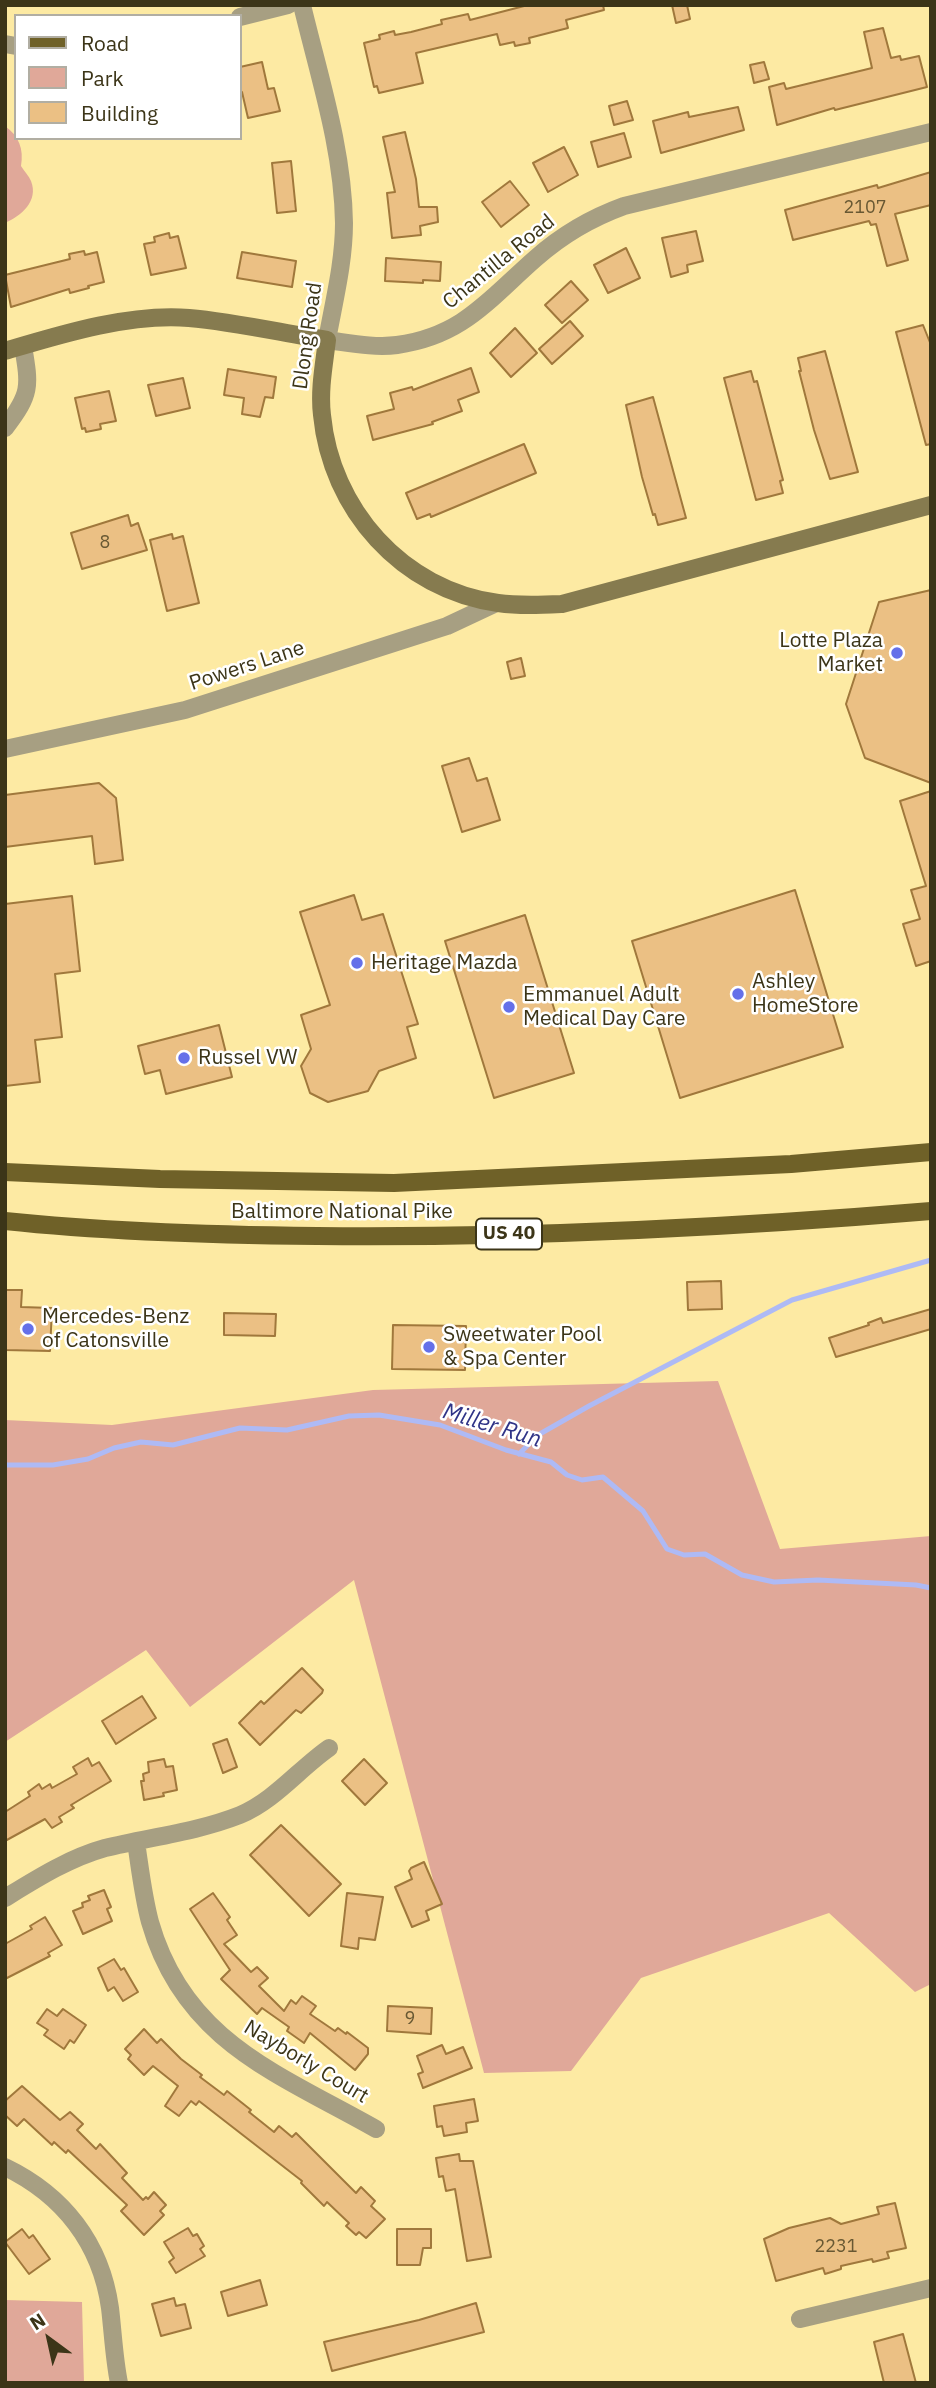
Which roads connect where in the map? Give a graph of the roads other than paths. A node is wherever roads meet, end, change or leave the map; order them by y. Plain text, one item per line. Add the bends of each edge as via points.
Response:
1 (288, 5) edge
2 (302, 5) edge
3 (242, 17) edge
4 (931, 132) edge
5 (327, 340) junction
6 (23, 346) junction
7 (5, 351) edge
8 (5, 428) edge
9 (931, 505) edge
10 (496, 603) junction
11 (5, 749) edge
12 (931, 1153) edge
13 (5, 1172) edge
14 (931, 1211) edge
15 (5, 1221) edge
16 (329, 1748) dead end
17 (136, 1842) junction
18 (5, 1898) edge
19 (376, 2129) dead end
20 (5, 2166) edge
21 (931, 2288) edge
22 (800, 2319) dead end
23 (119, 2383) edge

1 - 3 street
2 - 5 street, Dlong Road via 342,182 342,261
4 - 5 street, Chantilla Road via 603,214 558,240 477,313 437,335 395,345
5 - 6 street, Chantilla Road via 189,318 161,318 125,321
5 - 10 street, Dlong Road via 321,382 327,446 333,468 363,524 408,568 435,584
6 - 7 street, Chantilla Road
6 - 8 street via 27,393
9 - 10 street, Dlong Road via 562,604
10 - 11 street, Powers Lane via 447,626 185,710
12 - 13 main road, Baltimore National Pike via 394,1182
14 - 15 main road, Baltimore National Pike / US 40 via 791,1223 414,1237 156,1232
16 - 17 street via 243,1814
17 - 18 street via 73,1860
17 - 19 street, Nayborly Court via 150,1920 162,1955 197,2013 248,2057
20 - 23 street via 53,2197 92,2247 110,2308
21 - 22 street

